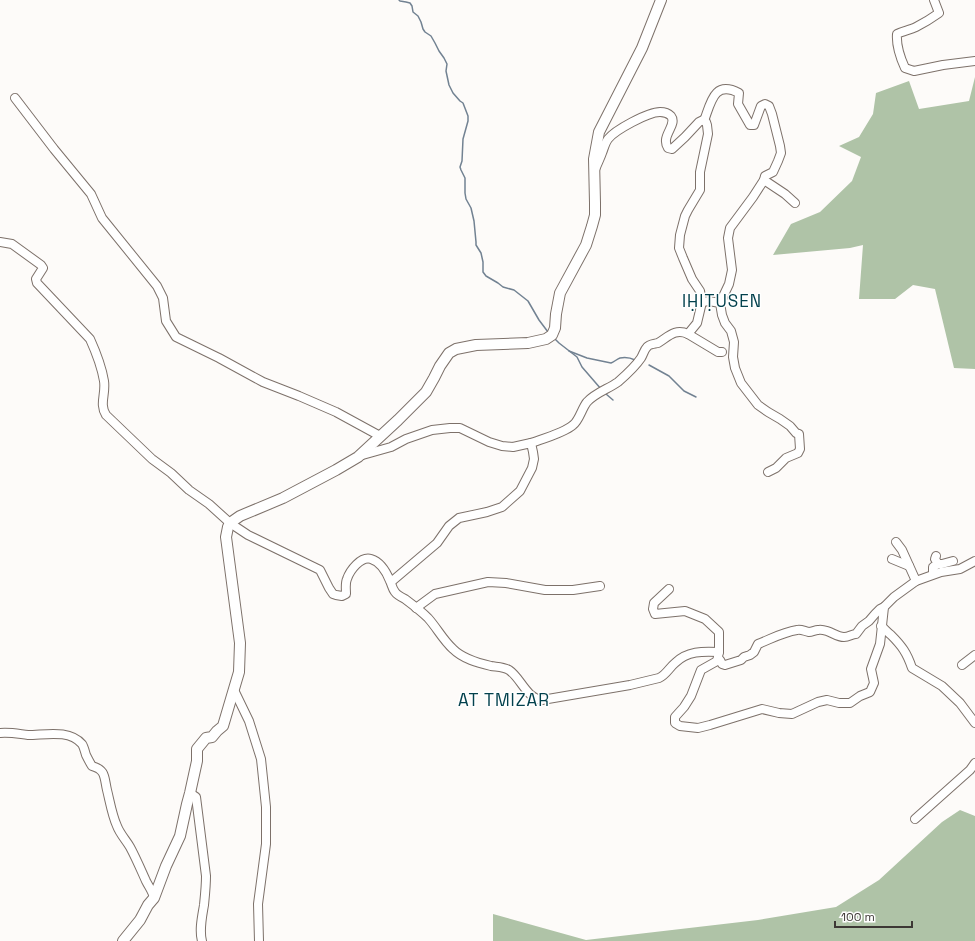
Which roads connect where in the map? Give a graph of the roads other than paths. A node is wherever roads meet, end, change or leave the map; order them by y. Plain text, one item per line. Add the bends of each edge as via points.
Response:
1 (661, 0) edge
2 (934, 0) edge
3 (975, 61) edge
4 (15, 98) dead end
5 (704, 121) junction
6 (594, 175) junction
7 (764, 180) junction
8 (795, 204) dead end
9 (0, 242) edge
10 (702, 302) junction
11 (720, 303) junction
12 (688, 334) junction
13 (722, 352) dead end
14 (380, 436) junction
15 (530, 443) junction
16 (358, 456) junction
17 (768, 472) dead end
18 (230, 523) junction
19 (896, 542) dead end
20 (892, 559) dead end
21 (953, 561) dead end
22 (975, 561) edge
23 (909, 566) junction
24 (934, 574) junction
25 (916, 581) junction
26 (391, 582) junction
27 (600, 586) dead end
28 (669, 589) dead end
29 (884, 607) junction
30 (416, 608) junction
31 (881, 626) junction
32 (719, 652) junction
33 (975, 654) edge
34 (717, 660) junction
35 (962, 665) dead end
36 (234, 690) junction
37 (975, 723) edge
38 (0, 733) edge
39 (972, 766) edge
40 (190, 793) junction
41 (915, 819) dead end
42 (154, 898) junction
43 (123, 941) edge
44 (202, 941) edge
45 (259, 941) edge

1 - 6 main road via 642,48 599,132
2 - 3 street via 939,13 916,27 897,34 905,68 914,71
4 - 14 street via 92,194 102,218 157,286 163,298 166,321 176,337 263,382 336,412
5 - 6 street via 699,122 672,149 666,144 673,120 670,116 659,112 642,117 617,131 608,140
5 - 7 street via 712,99 722,89 739,93 738,104 750,125 754,125 761,106 769,106 781,153 773,172 765,176
5 - 10 street via 708,134 700,172 700,190 685,216 679,248 700,291
6 - 14 main road via 595,203 592,226 586,245 560,293 552,335 528,343 476,345 449,353 426,392
7 - 8 street
7 - 11 street via 730,228 728,238 732,270
9 - 18 street via 12,244 42,265 37,283 90,339 104,379 102,406 106,415 152,459 171,472 188,490
10 - 11 street
10 - 12 street via 698,323
11 - 17 street via 722,315 731,330 734,342 733,358 741,383 758,405 799,434 798,453 786,458
12 - 13 street
12 - 15 street via 678,332 648,346 631,370 588,402 574,425
14 - 16 main road
15 - 16 street via 513,447 502,446 460,428 450,428 432,430 406,439 391,448
15 - 26 street via 534,459 520,491 502,507 459,518 449,526 437,543
16 - 18 main road via 336,470
18 - 26 street via 248,535 320,570 333,594 346,594 346,580 350,572 366,558 379,563
18 - 36 main road via 226,537 240,643 239,672
19 - 23 street
20 - 23 street
21 - 24 street via 942,564 937,560 932,567
22 - 24 street via 960,569
23 - 25 street
24 - 25 street
25 - 29 street
26 - 30 street via 395,592
27 - 30 street via 573,590 545,590 488,582 435,594
28 - 32 street via 654,603 653,609 656,614 685,611 706,619 719,632
29 - 31 street
29 - 34 street via 856,634 840,637 818,629 808,632 798,629 758,644 754,652 741,660 725,665
30 - 32 street via 428,618 460,656 505,668 531,695 542,700 659,678 675,662 692,653
31 - 34 street via 880,644 871,668 874,683 870,692 850,703 827,700 792,714 779,714 762,709 698,728 675,723 675,717 691,696 701,670
31 - 37 street via 903,648 912,668 950,694
32 - 34 street
33 - 35 street
36 - 40 main road via 224,726 212,737 206,738 197,749
36 - 45 street via 249,722 261,759 266,806 266,844 258,904
38 - 42 street via 61,734 82,745 92,766 100,768 103,772 117,826 138,862
39 - 41 street
40 - 42 main road via 180,836
40 - 44 street via 196,797 206,876 201,920
42 - 43 main road

